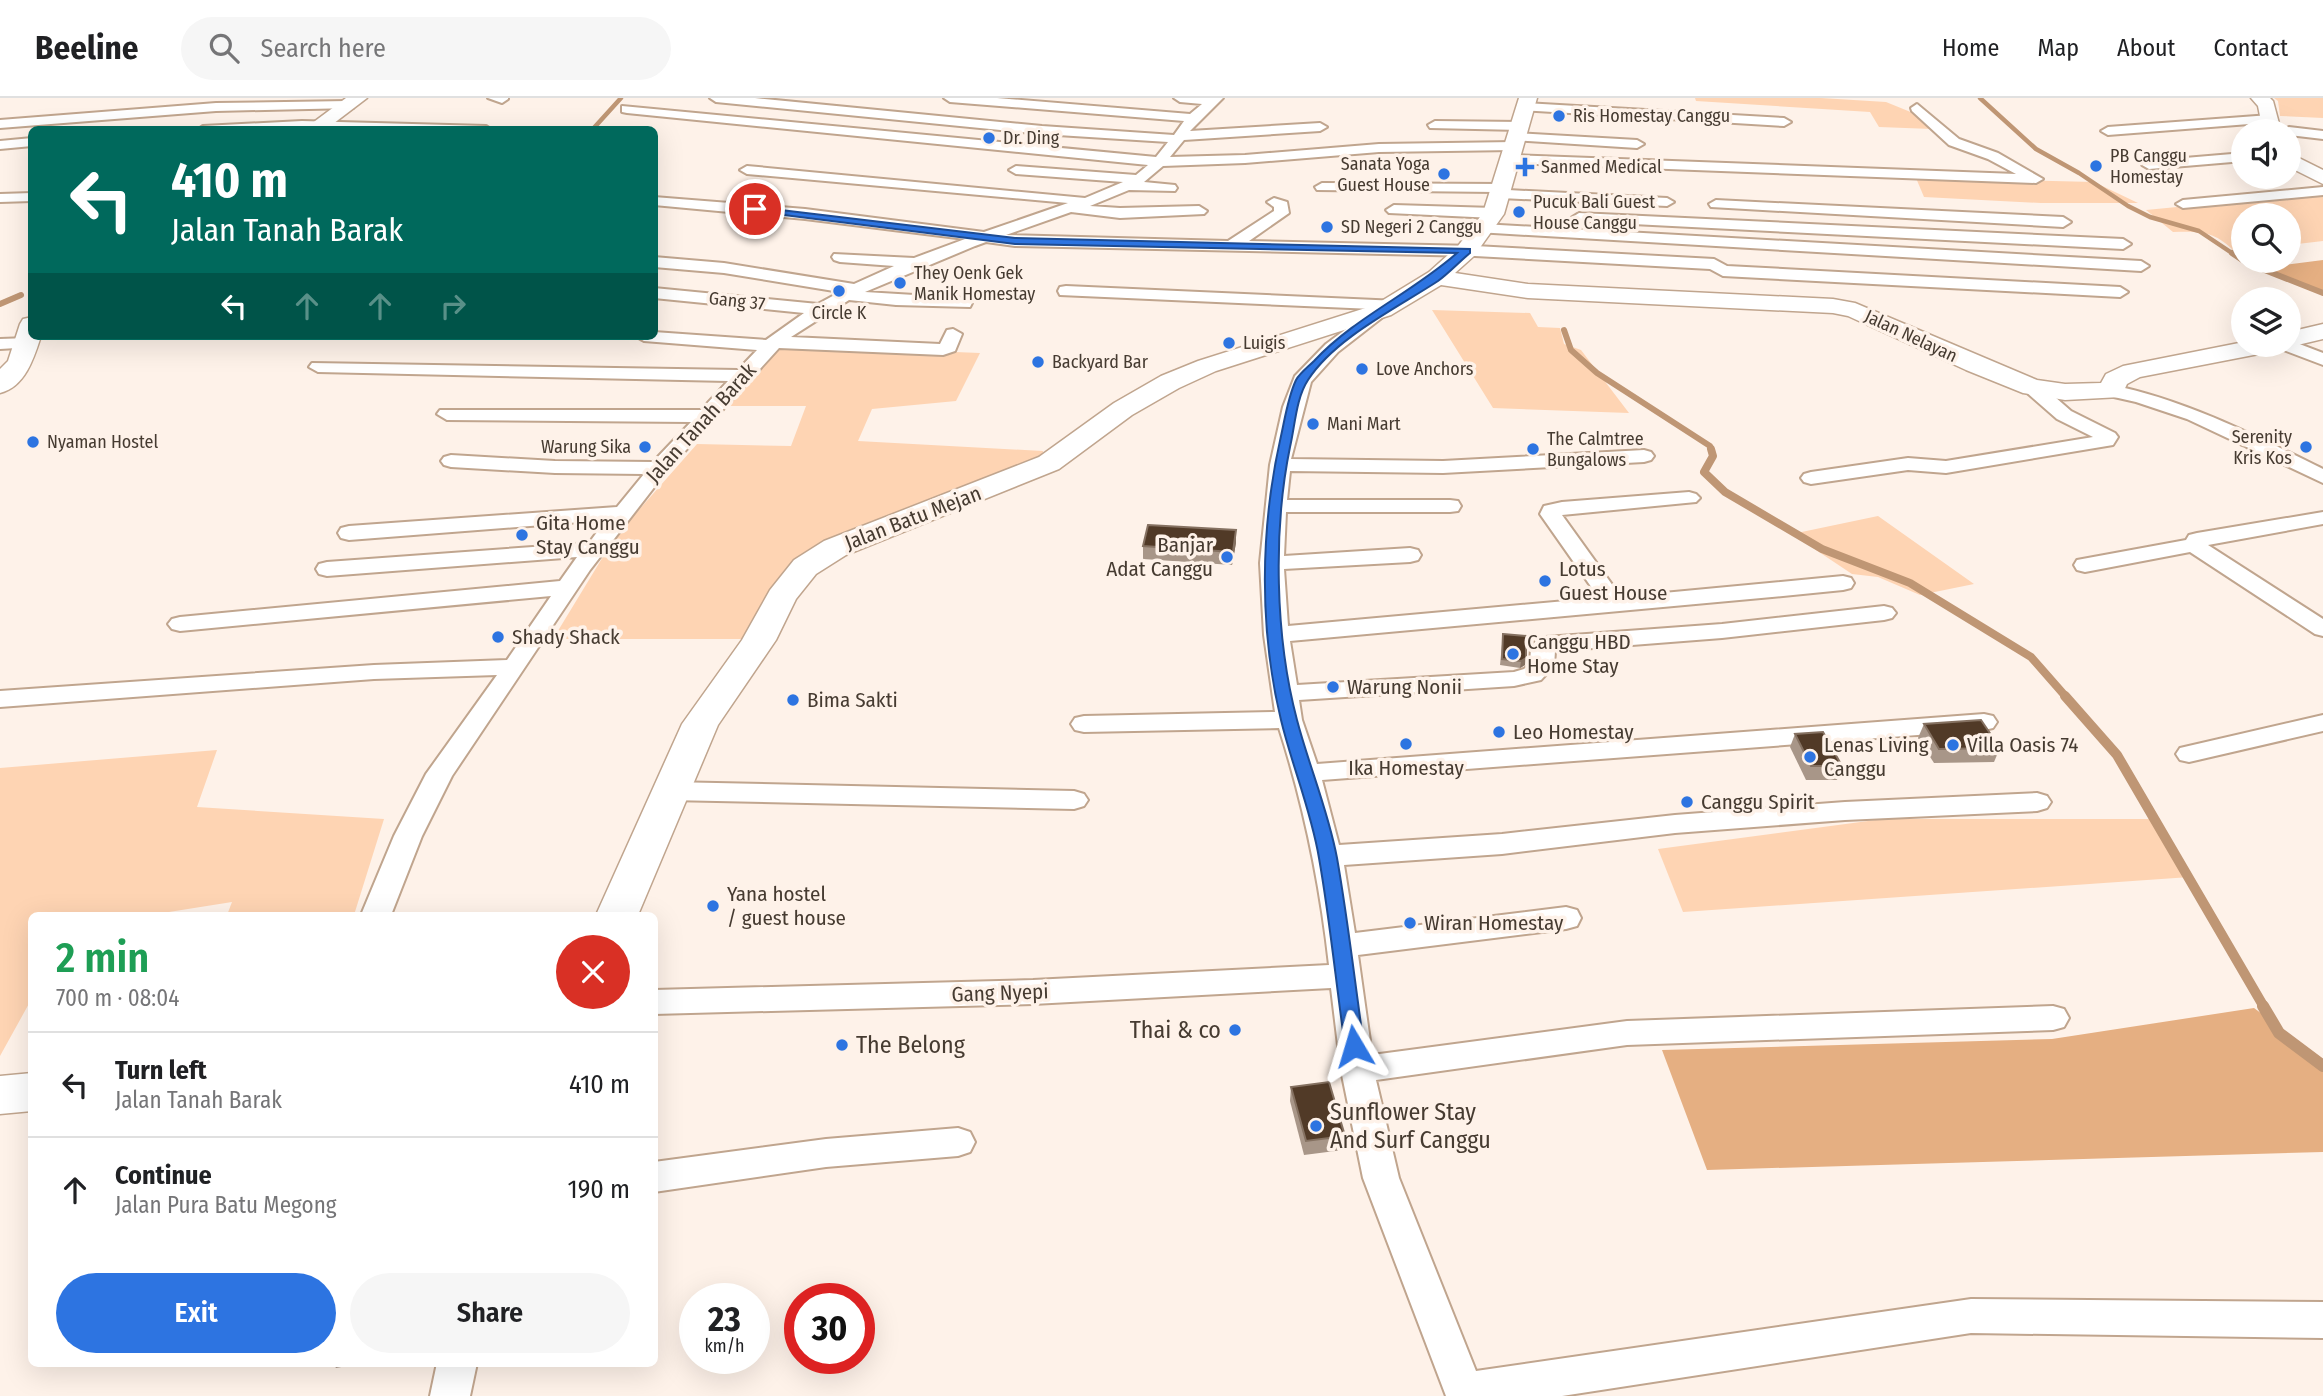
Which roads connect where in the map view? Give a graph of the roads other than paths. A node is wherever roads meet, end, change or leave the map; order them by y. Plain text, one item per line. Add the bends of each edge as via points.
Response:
1 (716, 98) edge
2 (950, 98) edge
3 (1180, 98) edge
4 (2260, 98) edge
5 (1215, 99) edge
6 (353, 101) edge
7 (1917, 108) dead end
8 (627, 109) dead end
9 (1193, 118) junction
10 (2273, 119) edge
11 (1784, 122) dead end
12 (0, 124) edge
13 (1435, 125) dead end
14 (316, 126) edge
15 (1320, 127) dead end
16 (1522, 127) edge
17 (2231, 129) edge
18 (2108, 131) dead end
19 (2301, 132) edge
20 (2323, 135) edge
21 (1179, 137) junction
22 (28, 142) edge
23 (0, 145) edge
24 (1658, 145) dead end
25 (2231, 158) edge
26 (1161, 162) junction
27 (2150, 164) dead end
28 (2301, 166) edge
29 (747, 170) dead end
30 (1016, 170) dead end
31 (2323, 178) edge
32 (1133, 183) junction
33 (1322, 187) dead end
34 (1170, 188) dead end
35 (2323, 191) edge
36 (28, 197) edge
37 (0, 198) edge
38 (658, 201) edge
39 (1091, 201) junction
40 (1274, 202) dead end
41 (1679, 202) dead end
42 (1707, 204) dead end
43 (2183, 204) dead end
44 (1495, 208) junction
45 (1066, 209) junction
46 (1394, 210) dead end
47 (1199, 211) dead end
48 (2063, 222) dead end
49 (982, 239) junction
50 (2123, 244) dead end
51 (1231, 246) junction
52 (1466, 251) junction
53 (840, 257) dead end
54 (658, 262) edge
55 (919, 264) junction
56 (2141, 266) dead end
57 (1437, 277) junction
58 (1066, 291) dead end
59 (851, 292) junction
60 (2120, 292) dead end
61 (658, 293) edge
62 (964, 303) dead end
63 (1388, 307) junction
64 (819, 309) junction
65 (2323, 331) edge
66 (28, 334) edge
67 (953, 334) dead end
68 (1303, 334) junction
69 (658, 337) edge
70 (28, 339) edge
71 (2301, 339) edge
72 (0, 344) edge
73 (772, 344) junction
74 (1332, 348) junction
75 (2301, 349) edge
76 (2231, 352) edge
77 (2323, 360) edge
78 (318, 367) dead end
79 (742, 376) junction
80 (0, 385) edge
81 (2032, 387) junction
82 (2112, 391) junction
83 (447, 414) dead end
84 (706, 416) junction
85 (1644, 456) dead end
86 (451, 461) dead end
87 (1280, 465) junction
88 (659, 468) junction
89 (2323, 477) edge
90 (1811, 478) dead end
91 (1689, 498) dead end
92 (1276, 506) junction
93 (1450, 506) dead end
94 (621, 513) junction
95 (2323, 519) edge
96 (349, 533) dead end
97 (2194, 545) junction
98 (594, 549) junction
99 (1410, 555) dead end
100 (1271, 563) junction
101 (2085, 565) dead end
102 (327, 569) dead end
103 (1843, 583) dead end
104 (568, 587) junction
105 (1615, 604) junction
106 (1884, 613) dead end
107 (180, 624) dead end
108 (2323, 629) edge
109 (1276, 635) junction
110 (515, 667) junction
111 (0, 699) edge
112 (1286, 706) junction
113 (1984, 722) edge
114 (2323, 723) edge
115 (1084, 724) dead end
116 (2189, 754) dead end
117 (1307, 773) junction
118 (669, 791) junction
119 (1074, 800) dead end
120 (2037, 802) dead end
121 (1328, 856) junction
122 (377, 912) edge
123 (618, 912) edge
124 (1566, 918) dead end
125 (1344, 961) junction
126 (658, 1002) edge
127 (2053, 1018) dead end
128 (1357, 1070) junction
129 (28, 1092) edge
130 (0, 1095) edge
131 (958, 1142) dead end
132 (658, 1176) edge
133 (2323, 1320) edge
134 (456, 1367) edge
135 (1465, 1394) edge
136 (450, 1396) edge

1 - 21 street via 1042,130
2 - 9 street
3 - 5 street
4 - 10 street
5 - 9 street, Jalan Tanah Barak
6 - 12 street
6 - 14 street
7 - 16 street via 1954,142 2035,178
8 - 26 street
9 - 21 street, Jalan Tanah Barak
11 - 16 street
13 - 16 street
15 - 21 street
16 - 24 street
16 - 26 street via 1379,148
16 - 44 street, Jalan Batu Mejan
17 - 18 street
19 - 20 street
21 - 26 street, Jalan Tanah Barak
22 - 23 street
25 - 27 street
26 - 32 street, Jalan Tanah Barak
28 - 31 street
29 - 39 street
30 - 32 street
32 - 34 street
32 - 39 street, Jalan Tanah Barak
33 - 44 street
35 - 43 street
36 - 37 street
38 - 49 street via 805,214
39 - 45 street, Jalan Tanah Barak
40 - 51 street via 1282,205 1281,213
41 - 44 street
42 - 48 street
44 - 46 street
44 - 50 street
44 - 52 street, Jalan Batu Mejan
44 - 56 street
45 - 47 street
45 - 49 street, Jalan Tanah Barak
49 - 51 street, Jalan Tanah Barak
49 - 55 street, Jalan Tanah Barak
51 - 52 street, Jalan Tanah Barak
52 - 57 street, Jalan Batu Mejan
52 - 60 street, Jalan Tanah Barak via 1681,261 1714,264 1723,271
53 - 55 street
54 - 59 street via 724,268
55 - 59 street, Jalan Tanah Barak
57 - 63 street, Jalan Batu Mejan
57 - 81 street, Jalan Nelayan via 1528,292 1855,310
58 - 63 street
59 - 62 street via 896,300
59 - 64 street, Jalan Tanah Barak
61 - 64 street, Gang 37
63 - 68 street, Jalan Batu Mejan
63 - 74 street
64 - 73 street, Jalan Tanah Barak
65 - 71 street
66 - 72 street
67 - 73 street via 943,350
68 - 74 street via 1324,340
68 - 118 street, Jalan Batu Mejan via 1170,382 1040,467 835,548 812,562 781,597 759,640 700,724
69 - 73 street
70 - 80 street via 20,363
73 - 79 street, Jalan Tanah Barak
74 - 87 street via 1302,380
75 - 77 street
76 - 82 street via 2132,371 2115,380
78 - 79 street
79 - 84 street, Jalan Tanah Barak
81 - 82 street, Jalan Nelayan
81 - 90 street via 2064,415 2108,437 2106,441 1946,467 1908,464
82 - 89 street, Jalan Nelayan via 2177,408
83 - 84 street
84 - 88 street, Jalan Tanah Barak
85 - 87 street via 1443,467
86 - 88 street
87 - 92 street
88 - 94 street, Jalan Tanah Barak
91 - 105 street via 1552,511
92 - 93 street
92 - 100 street
94 - 96 street
94 - 98 street, Jalan Tanah Barak
95 - 97 street via 2197,540
97 - 101 street
97 - 108 street
98 - 102 street
98 - 104 street, Jalan Tanah Barak
99 - 100 street
100 - 109 street
103 - 105 street
104 - 107 street
104 - 110 street, Jalan Tanah Barak
105 - 109 street
106 - 112 street via 1546,644 1542,666 1532,675 1514,680
109 - 112 street
110 - 111 street via 374,672
110 - 122 street, Jalan Tanah Barak via 439,774
112 - 115 street
112 - 117 street
113 - 117 street
114 - 116 street
117 - 121 street
118 - 119 street
118 - 123 street, Jalan Batu Mejan
120 - 121 street via 1845,810
121 - 125 street
124 - 125 street
125 - 126 street, Gang Nyepi via 1033,992
125 - 128 street
127 - 128 street via 1627,1033
128 - 135 street via 1381,1178
129 - 130 street
131 - 132 street via 826,1153
133 - 135 street via 1971,1315
134 - 136 street

